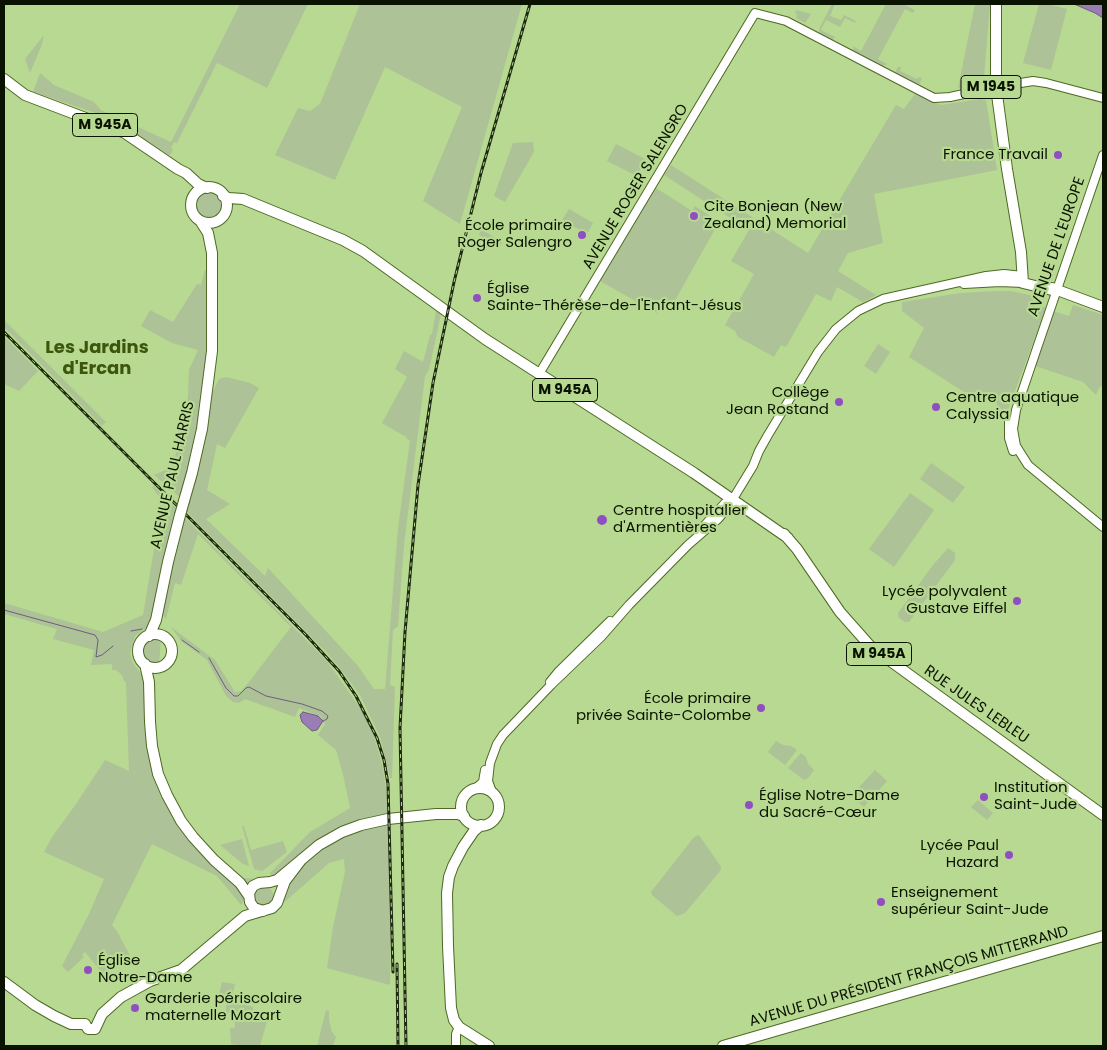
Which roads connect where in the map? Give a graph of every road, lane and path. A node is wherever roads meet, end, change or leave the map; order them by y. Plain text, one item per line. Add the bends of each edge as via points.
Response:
1 (996, 4) edge
2 (4, 80) edge
3 (994, 88) junction
4 (1103, 98) edge
5 (1103, 155) edge
6 (178, 169) junction
7 (207, 188) junction
8 (193, 196) junction
9 (223, 196) junction
10 (250, 202) junction
11 (225, 211) junction
12 (218, 220) junction
13 (201, 222) junction
14 (212, 258) junction
15 (1023, 280) junction
16 (1056, 291) junction
17 (1103, 307) edge
18 (539, 374) junction
19 (732, 497) junction
20 (1103, 527) edge
21 (159, 608) junction
22 (618, 616) junction
23 (149, 636) junction
24 (162, 636) junction
25 (145, 664) junction
26 (160, 667) junction
27 (150, 696) junction
28 (476, 788) junction
29 (492, 792) junction
30 (462, 803) junction
31 (436, 814) junction
32 (1103, 815) edge
33 (466, 818) junction
34 (481, 825) junction
35 (301, 860) junction
36 (230, 873) junction
37 (264, 882) junction
38 (278, 897) junction
39 (249, 898) junction
40 (263, 911) junction
41 (1103, 936) edge
42 (207, 945) junction
43 (448, 946) junction
44 (4, 982) edge
45 (459, 1027) junction
46 (456, 1046) edge
47 (489, 1046) edge
48 (723, 1046) edge

1 - 3 main road, M 1945 via 991,56
2 - 6 main road, M 945A via 25,95 121,131
3 - 4 street via 1038,81
3 - 15 main road, M 1945 via 1022,252
3 - 18 street, AVENUE ROGER SALENGRO via 950,98 934,98 786,22 755,14
5 - 16 street, AVENUE DE L'EUROPE
6 - 7 main road, M 945A
6 - 8 main road, M 945A via 190,184
7 - 8 main road
7 - 9 main road via 216,189
8 - 13 main road via 192,211
9 - 10 main road, M 945A
9 - 11 main road
10 - 11 main road via 235,203
10 - 18 main road, RUE JULES LEBLEU / M 945A via 347,242
11 - 12 main road
12 - 13 main road
12 - 14 main road, AVENUE PAUL HARRIS
13 - 14 main road, AVENUE PAUL HARRIS via 209,235
14 - 21 main road, AVENUE PAUL HARRIS, bridge via 213,333 209,388 198,451 166,569
15 - 16 main road via 1040,281
15 - 19 street via 1009,274 990,276 880,300 840,324 822,347
16 - 17 main road
16 - 20 street, AVENUE DE L'EUROPE via 1015,414 1015,442 1028,465
18 - 19 main road, RUE JULES LEBLEU / M 945A
19 - 22 street
19 - 32 main road, RUE JULES LEBLEU / M 945A via 788,538 840,612 871,647
21 - 23 main road, AVENUE PAUL HARRIS
21 - 24 main road, AVENUE PAUL HARRIS
22 - 28 street via 602,628 506,726 488,758 484,780
22 - 29 street via 500,740 489,770
23 - 24 main road
23 - 25 main road, AVENUE PAUL HARRIS via 143,640 139,650
24 - 26 main road, AVENUE PAUL HARRIS via 172,651 168,662
25 - 26 main road
25 - 27 main road, AVENUE PAUL HARRIS
26 - 27 main road, AVENUE PAUL HARRIS via 154,676
27 - 36 main road, AVENUE PAUL HARRIS via 153,751 167,795 193,837
28 - 29 main road
28 - 30 main road via 467,793
29 - 34 main road via 498,800 498,813 491,822
30 - 31 main road via 451,811
30 - 33 main road
31 - 33 main road via 456,814
31 - 35 main road via 355,826 324,841
33 - 34 main road
33 - 43 main road via 467,835 443,881 443,915
34 - 43 main road via 463,847 450,872
35 - 37 main road via 280,878
35 - 38 main road via 285,881
36 - 37 main road, AVENUE PAUL HARRIS via 245,881
36 - 39 main road, AVENUE PAUL HARRIS via 244,886
37 - 38 main road via 275,888
37 - 39 main road via 252,888
38 - 40 main road via 273,907
39 - 40 main road via 254,908
39 - 42 main road via 244,911
40 - 42 main road via 245,916
41 - 48 main road, AVENUE DU PRÉSIDENT FRANÇOIS MITTERRAND
42 - 44 main road via 177,972 128,993 92,1021 71,1024 35,1005
43 - 45 main road via 451,1012
45 - 46 street
45 - 47 main road

